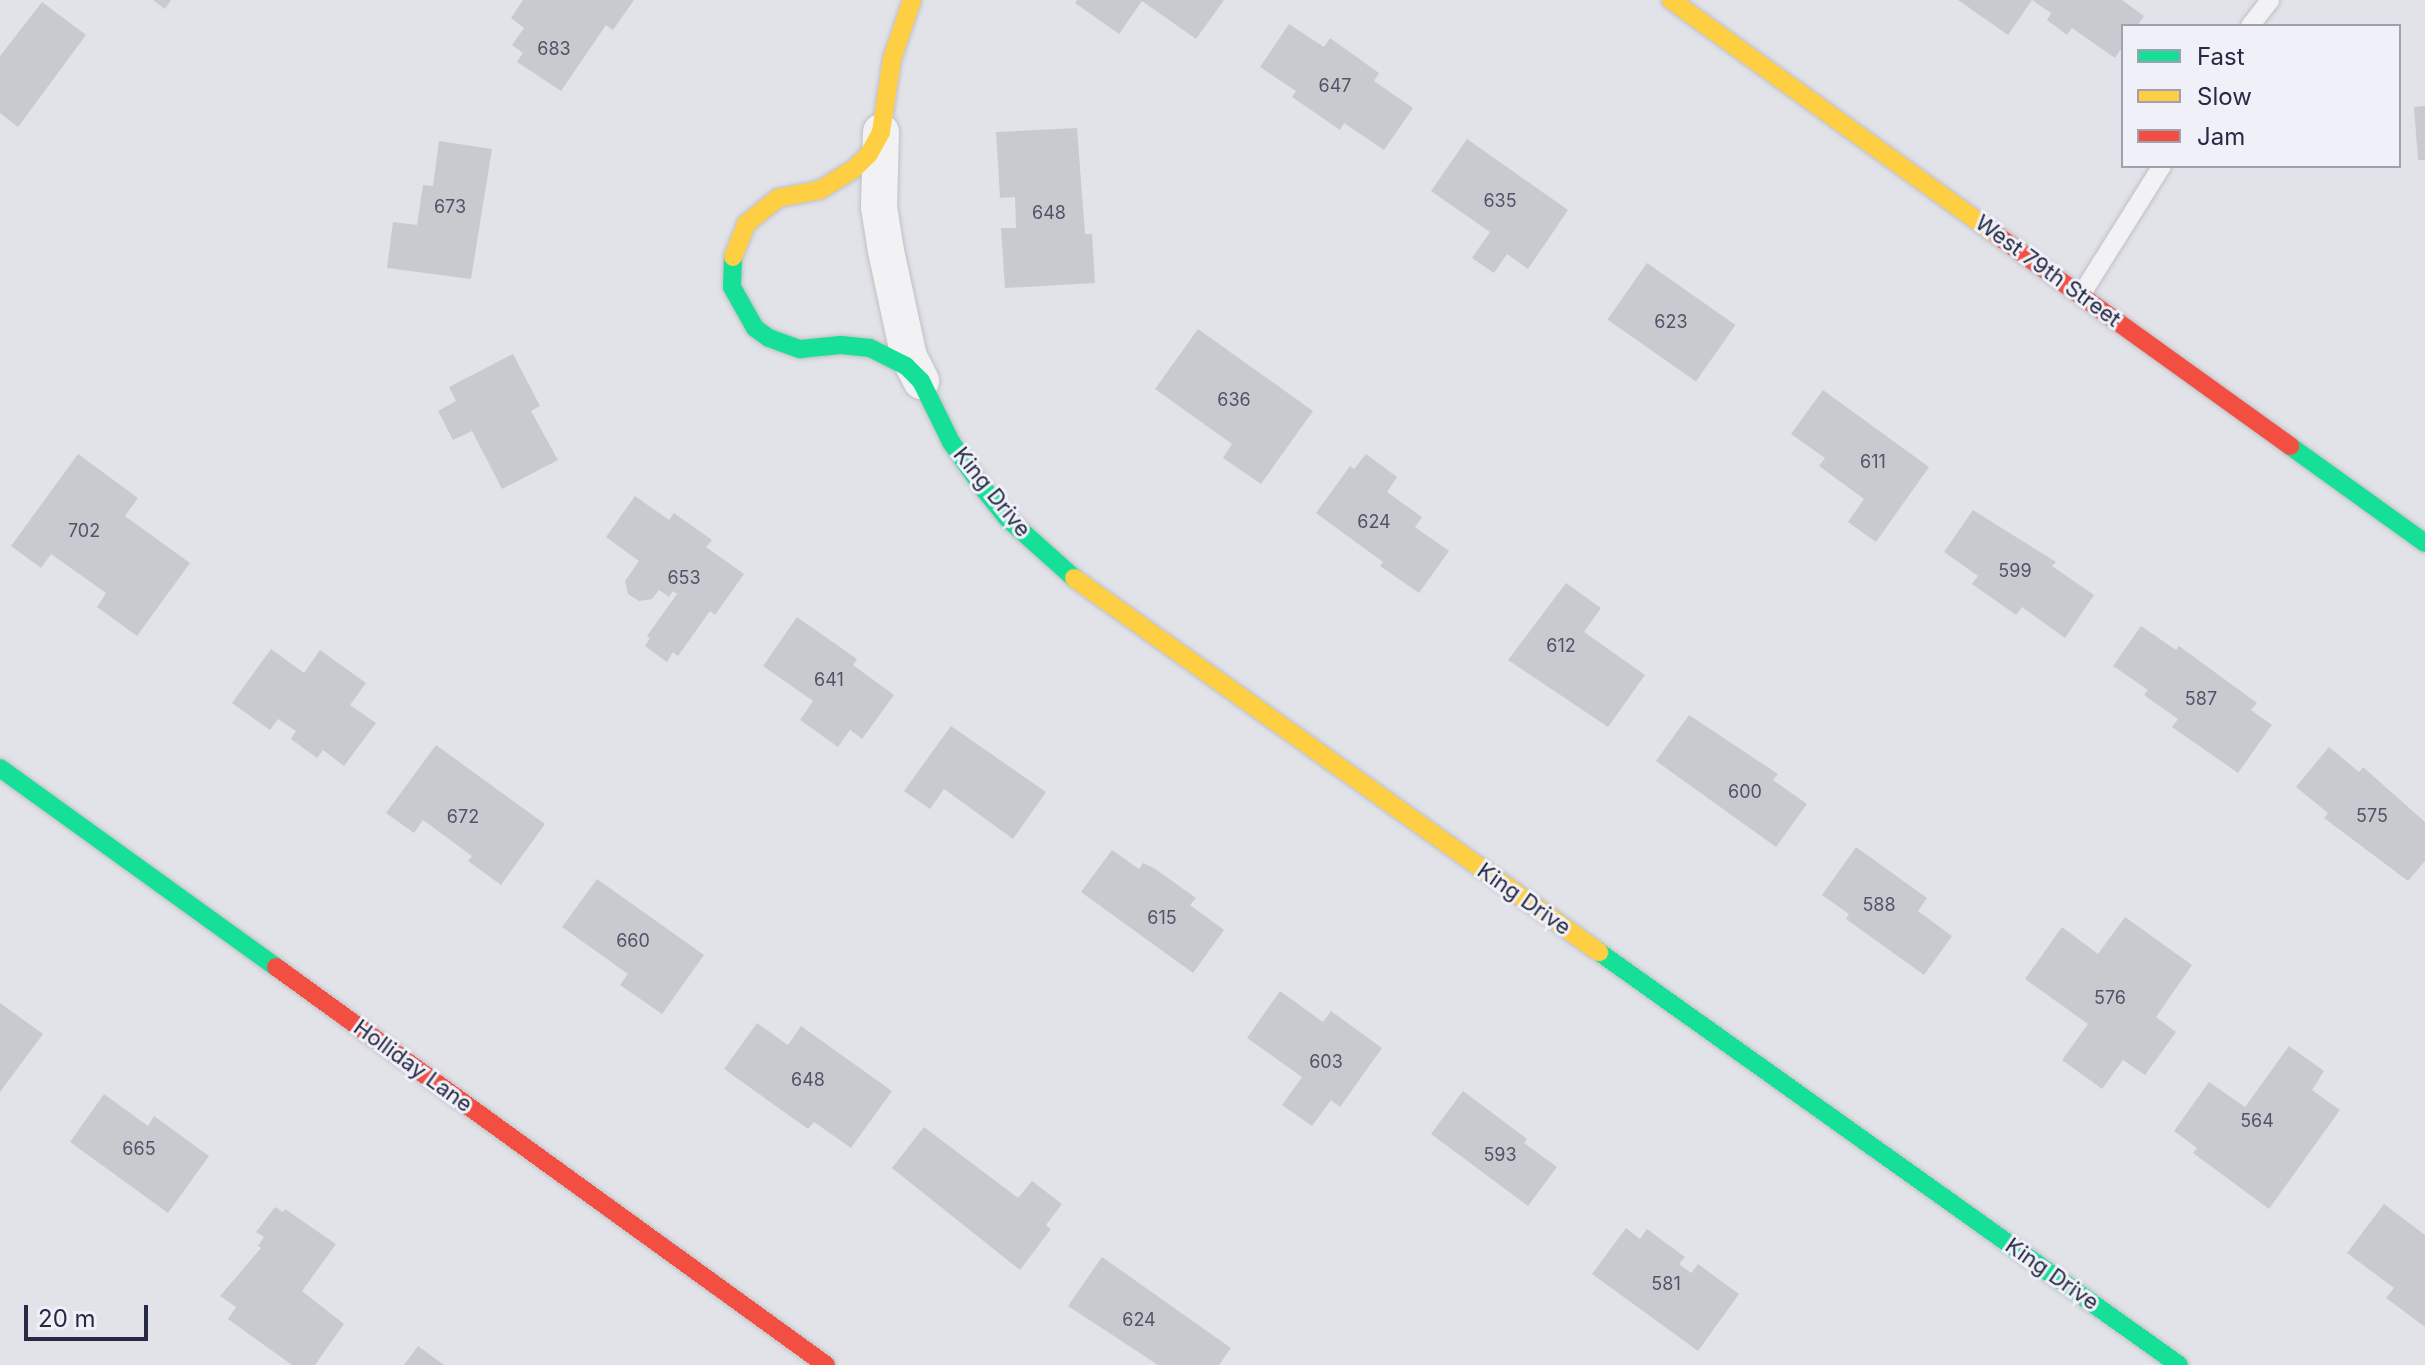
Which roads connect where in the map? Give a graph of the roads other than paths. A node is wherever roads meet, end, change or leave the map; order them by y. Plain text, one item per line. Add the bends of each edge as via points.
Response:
1 (912, 0) edge
2 (1671, 0) edge
3 (2270, 0) edge
4 (2252, 24) edge
5 (881, 132) junction
6 (2161, 168) edge
7 (2081, 295) junction
8 (921, 381) junction
9 (2425, 543) edge
10 (0, 768) edge
11 (826, 1365) edge
12 (2179, 1365) edge

1 - 5 street, King Drive via 892,59
2 - 7 street, West 79th Street
3 - 4 lane
5 - 8 street, King Drive via 879,207 886,251 909,357
5 - 8 street, King Drive via 854,169 820,190 778,198 746,224 733,250 732,287 755,328 769,338 800,349 870,348 906,366
6 - 7 lane
7 - 9 street, West 79th Street
8 - 12 street, King Drive via 951,442 983,488 1062,570
10 - 11 street, Holliday Lane

